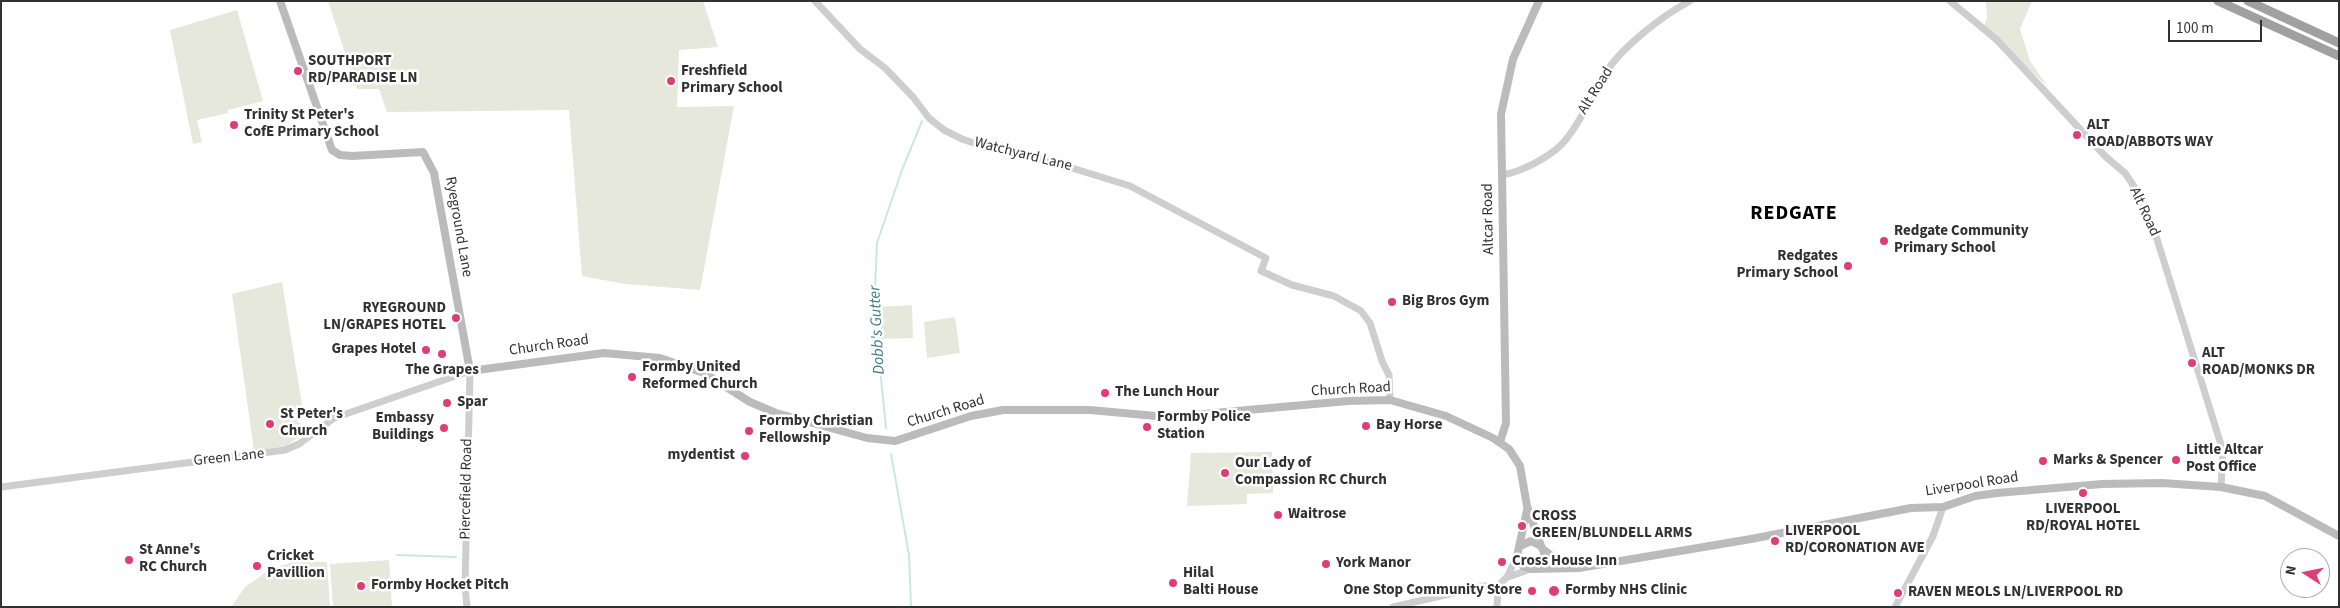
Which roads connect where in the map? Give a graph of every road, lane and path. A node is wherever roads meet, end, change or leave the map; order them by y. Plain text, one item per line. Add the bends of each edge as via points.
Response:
1 (280, 1) edge
2 (815, 1) edge
3 (1539, 1) edge
4 (1690, 1) edge
5 (1950, 1) edge
6 (2218, 1) edge
7 (2248, 1) edge
8 (2339, 43) edge
9 (2339, 56) edge
10 (1502, 175) junction
11 (470, 371) junction
12 (1390, 400) junction
13 (1500, 442) junction
14 (1, 487) edge
15 (2221, 487) junction
16 (1527, 506) junction
17 (1943, 507) junction
18 (2339, 536) edge
19 (1520, 546) junction
20 (1542, 547) junction
21 (1517, 556) junction
22 (1533, 568) junction
23 (1573, 568) junction
24 (1507, 577) junction
25 (1498, 586) junction
26 (467, 607) edge
27 (1393, 607) edge
28 (1498, 607) edge
29 (1895, 607) edge

1 - 11 main road, Ryeground Lane via 332,150 352,156 423,152 434,173
2 - 12 street, Watchyard Lane via 944,130 988,148 1056,163 1130,186 1266,258 1261,271 1292,285 1334,296 1361,311 1370,323 1389,375
3 - 10 main road, Altcar Road via 1513,59 1503,98
4 - 10 street, Alt Road via 1658,22 1608,69 1562,144 1527,167
5 - 15 street, Alt Road via 1996,40 2106,157 2117,164 2141,198 2156,236 2223,451
6 - 9 highway
7 - 8 highway
10 - 13 main road, Altcar Road via 1506,423
11 - 12 main road, Church Road via 604,353 660,358 704,373 750,402 776,413 867,438 895,442 971,416 1003,410 1090,410 1156,416
11 - 14 street, Green Lane via 334,418 299,444 285,450
11 - 26 street, Piercefield Road
12 - 13 main road, Church Road via 1446,416
13 - 16 main road via 1520,466
15 - 17 main road, Liverpool Road via 2162,483 2102,484 1976,496
15 - 18 main road, Liverpool Road via 2265,496
16 - 19 main road
16 - 20 main road
17 - 23 main road, Liverpool Road via 1911,508
17 - 29 street via 1933,536
19 - 20 main road via 1531,541
19 - 21 main road
20 - 22 main road via 1544,560
20 - 23 main road via 1558,561
21 - 22 main road via 1523,566
21 - 24 street
22 - 23 main road, Liverpool Road
22 - 24 street
24 - 25 street
25 - 27 street via 1484,586
25 - 28 street

